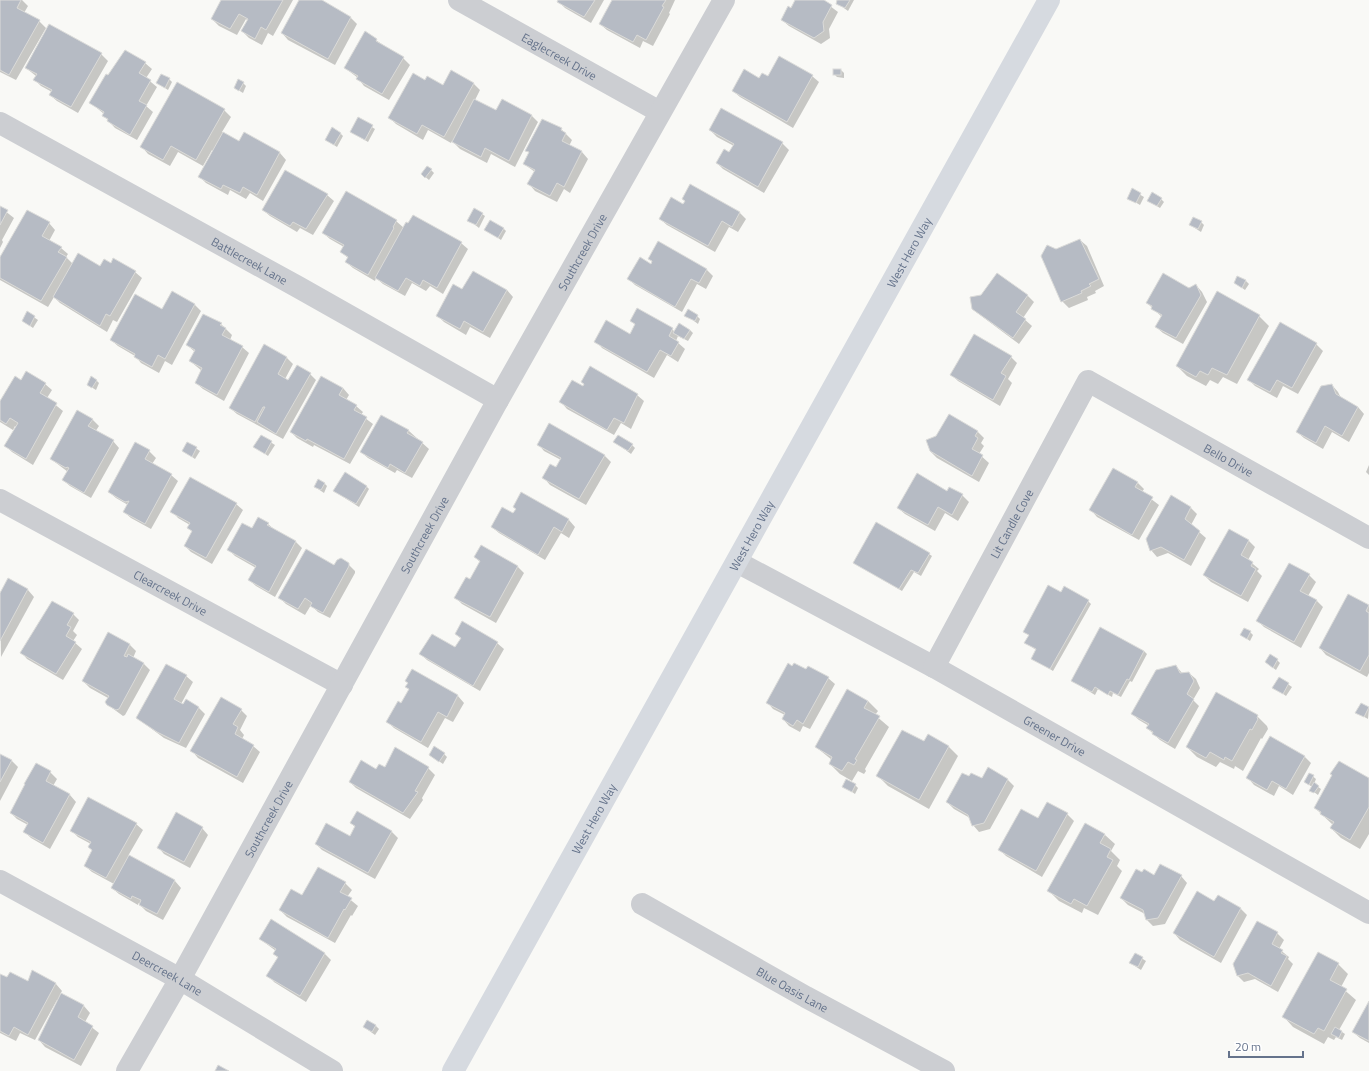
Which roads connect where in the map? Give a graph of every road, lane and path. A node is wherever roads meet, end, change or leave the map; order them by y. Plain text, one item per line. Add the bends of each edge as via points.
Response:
1 (459, 0) edge
2 (724, 0) edge
3 (1049, 0) edge
4 (660, 112) junction
5 (0, 123) edge
6 (1088, 381) joint
7 (498, 400) junction
8 (0, 500) edge
9 (1369, 538) edge
10 (737, 562) junction
11 (934, 667) junction
12 (342, 685) junction
13 (0, 881) edge
14 (642, 904) dead end
15 (1369, 913) edge
16 (180, 979) junction
17 (127, 1071) edge
18 (332, 1071) edge
19 (453, 1071) edge
20 (944, 1071) edge

1 - 4 street, Eaglecreek Drive
2 - 4 street, Southcreek Drive
3 - 10 main road, West Hero Way
4 - 7 street, Southcreek Drive
5 - 7 street, Battlecreek Lane
6 - 9 street, Bello Drive
6 - 11 street, Lit Candle Cove
7 - 12 street, Southcreek Drive
8 - 12 street, Clearcreek Drive
10 - 11 street, Greener Drive
10 - 19 main road, West Hero Way
11 - 15 street, Greener Drive
12 - 16 street, Southcreek Drive
13 - 16 street, Deercreek Lane
14 - 20 street, Blue Oasis Lane via 806,997
16 - 17 street, Southcreek Drive
16 - 18 street, Deercreek Lane

